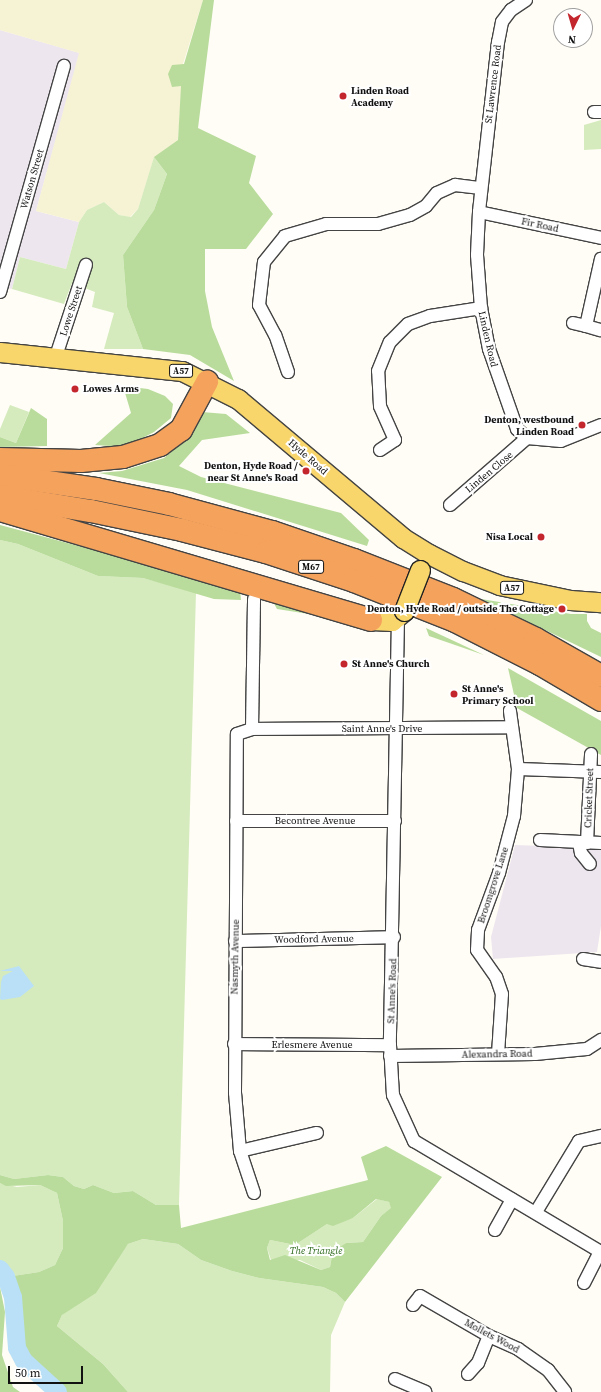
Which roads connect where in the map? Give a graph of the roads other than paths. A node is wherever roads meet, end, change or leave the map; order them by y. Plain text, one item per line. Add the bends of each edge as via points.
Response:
1 (526, 0) edge
2 (64, 66) dead end
3 (482, 183) junction
4 (479, 212) junction
5 (601, 238) edge
6 (601, 260) edge
7 (86, 265) dead end
8 (0, 292) edge
9 (481, 308) junction
10 (573, 323) dead end
11 (586, 326) junction
12 (600, 330) edge
13 (0, 352) edge
14 (56, 356) junction
15 (288, 372) dead end
16 (207, 382) junction
17 (601, 425) edge
18 (527, 438) junction
19 (380, 450) dead end
20 (0, 459) edge
21 (0, 475) edge
22 (0, 496) edge
23 (450, 505) dead end
24 (0, 510) edge
25 (425, 562) junction
26 (254, 600) dead end
27 (601, 602) edge
28 (401, 614) junction
29 (371, 620) joint
30 (601, 676) edge
31 (601, 700) edge
32 (510, 711) dead end
33 (512, 727) junction
34 (252, 729) junction
35 (397, 729) junction
36 (591, 754) dead end
37 (518, 769) junction
38 (595, 772) edge
39 (236, 820) junction
40 (394, 821) junction
41 (540, 840) dead end
42 (583, 843) junction
43 (601, 843) edge
44 (590, 864) dead end
45 (394, 937) junction
46 (235, 941) junction
47 (583, 959) dead end
48 (601, 962) edge
49 (601, 1040) edge
50 (234, 1044) junction
51 (390, 1050) junction
52 (498, 1054) junction
53 (317, 1133) dead end
54 (601, 1136) edge
55 (240, 1151) junction
56 (254, 1193) dead end
57 (512, 1199) junction
58 (536, 1212) junction
59 (495, 1230) dead end
60 (601, 1252) edge
61 (584, 1283) dead end
62 (412, 1286) dead end
63 (489, 1336) junction
64 (468, 1374) dead end
65 (396, 1379) dead end
66 (425, 1392) edge
67 (565, 1392) edge

1 - 3 street, St Lawrence Road via 511,10 502,22
2 - 8 street, Watson Street
3 - 4 street, Linden Road
3 - 15 street via 455,186 437,193 426,206 410,215 378,224 326,224 285,236 264,262 259,305
4 - 5 street, Fir Road
4 - 9 street, Linden Road via 477,255
6 - 11 street
7 - 14 street, Lowe Street
9 - 18 street, Linden Road via 489,349 506,401 517,429
9 - 19 street via 430,316 408,324 390,342 378,371 380,406 395,440
10 - 11 street
11 - 12 street
13 - 14 main road, Hyde Road / A57
14 - 16 main road, Hyde Road / A57 via 182,371
16 - 20 highway via 181,430 160,445 123,457 81,461
16 - 25 main road, Hyde Road / A57 via 238,399 403,538
17 - 18 street via 561,440
18 - 23 street, Linden Close
21 - 30 highway, M67 via 96,489 169,504 279,534 453,599 536,639
22 - 31 highway, M67 via 92,511 182,530 266,552 354,581 455,621 540,664
24 - 29 highway
25 - 27 main road, Hyde Road / A57 via 463,571 499,585 570,600
25 - 28 main road, St Anne's Road, bridge
26 - 34 street
28 - 29 main road via 386,622
28 - 35 street, St Anne's Road
32 - 33 street, Broomgrove Lane
33 - 35 street, Saint Anne's Drive
33 - 37 street, Broomgrove Lane
34 - 35 street, Saint Anne's Drive
34 - 39 street, Nasmyth Avenue via 237,734
35 - 40 street, St Anne's Road
36 - 38 street, Cricket Street
37 - 38 street
37 - 52 street, Broomgrove Lane via 514,816 499,872 478,930 478,950 496,976 502,994
38 - 42 street, Cricket Street
39 - 40 street, Becontree Avenue
39 - 46 street, Nasmyth Avenue
40 - 45 street, St Anne's Road
41 - 42 street
42 - 43 street
42 - 44 street via 581,853
45 - 46 street, Woodford Avenue
45 - 51 street, St Anne's Road
46 - 50 street, Nasmyth Avenue
47 - 48 street
49 - 52 street, Alexandra Road via 587,1049
50 - 51 street, Erlesmere Avenue
50 - 55 street, Nasmyth Avenue
51 - 52 street, Alexandra Road
51 - 57 street, St Anne's Road via 393,1095 414,1141
53 - 55 street
54 - 58 street via 579,1141
55 - 56 street, Nasmyth Avenue
57 - 58 street, St Anne's Road
57 - 59 street
58 - 60 street, St Anne's Road
60 - 61 street
62 - 63 street, Mollets Wood via 417,1301
63 - 64 street via 483,1362
63 - 67 street, Mollets Wood via 518,1349 548,1370
65 - 66 street

